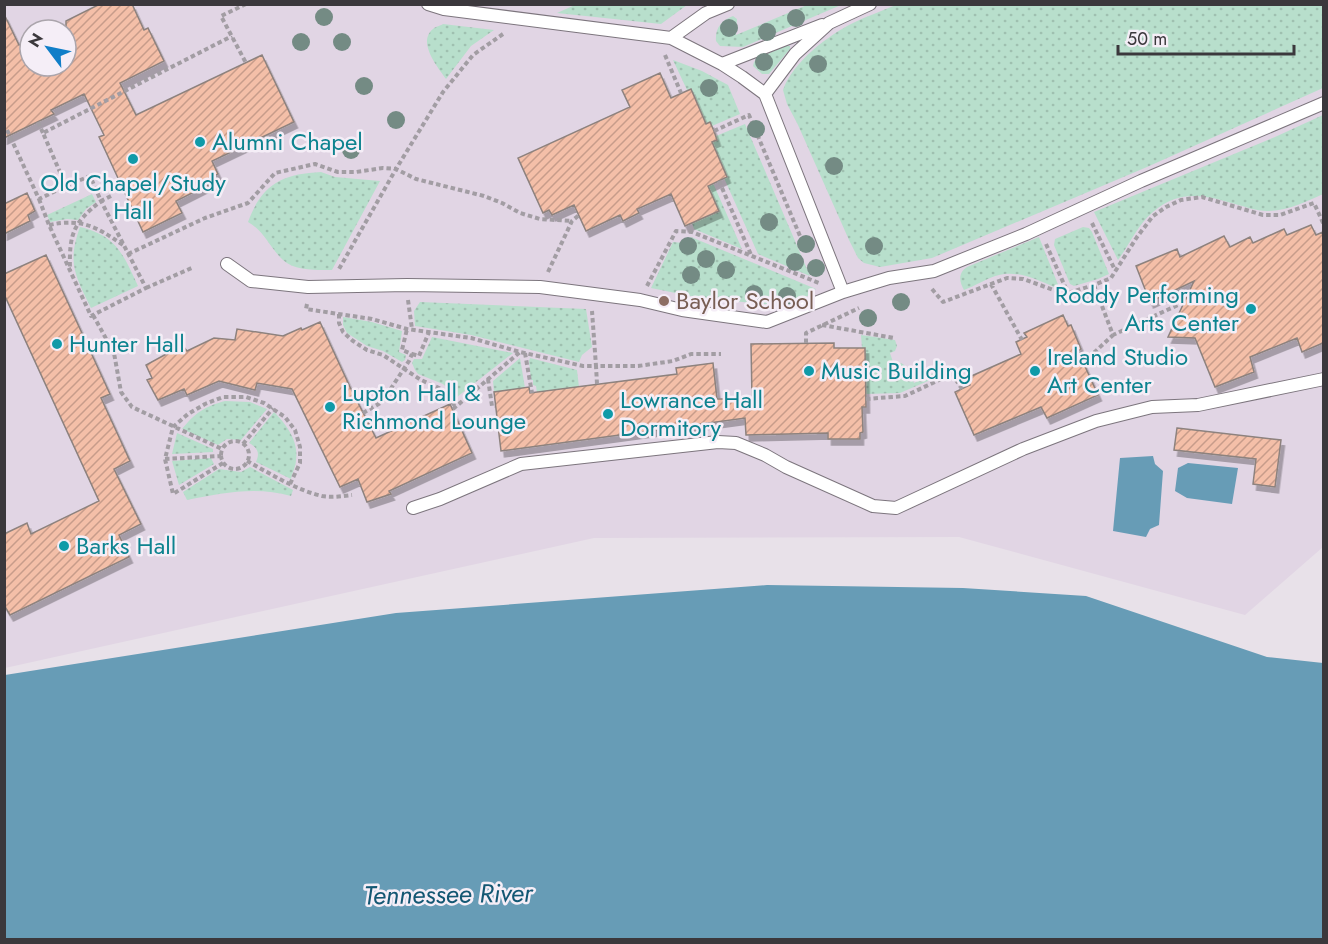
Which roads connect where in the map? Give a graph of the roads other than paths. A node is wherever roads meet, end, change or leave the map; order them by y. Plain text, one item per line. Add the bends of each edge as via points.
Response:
1 (428, 4) edge
2 (728, 4) edge
3 (870, 4) edge
4 (829, 23) junction
5 (671, 38) junction
6 (722, 64) junction
7 (765, 94) junction
8 (1323, 103) edge
9 (227, 264) dead end
10 (843, 292) junction
11 (1323, 379) edge
12 (413, 508) dead end

1 - 5 lane
2 - 5 lane
3 - 4 lane
4 - 6 lane
4 - 7 lane via 795,54
5 - 6 lane
6 - 7 lane
7 - 10 lane
8 - 10 lane via 934,271 889,278
9 - 10 lane via 251,281 308,287 540,287 767,322
11 - 12 lane via 1096,421 896,508 873,506 736,443 718,442 522,464

